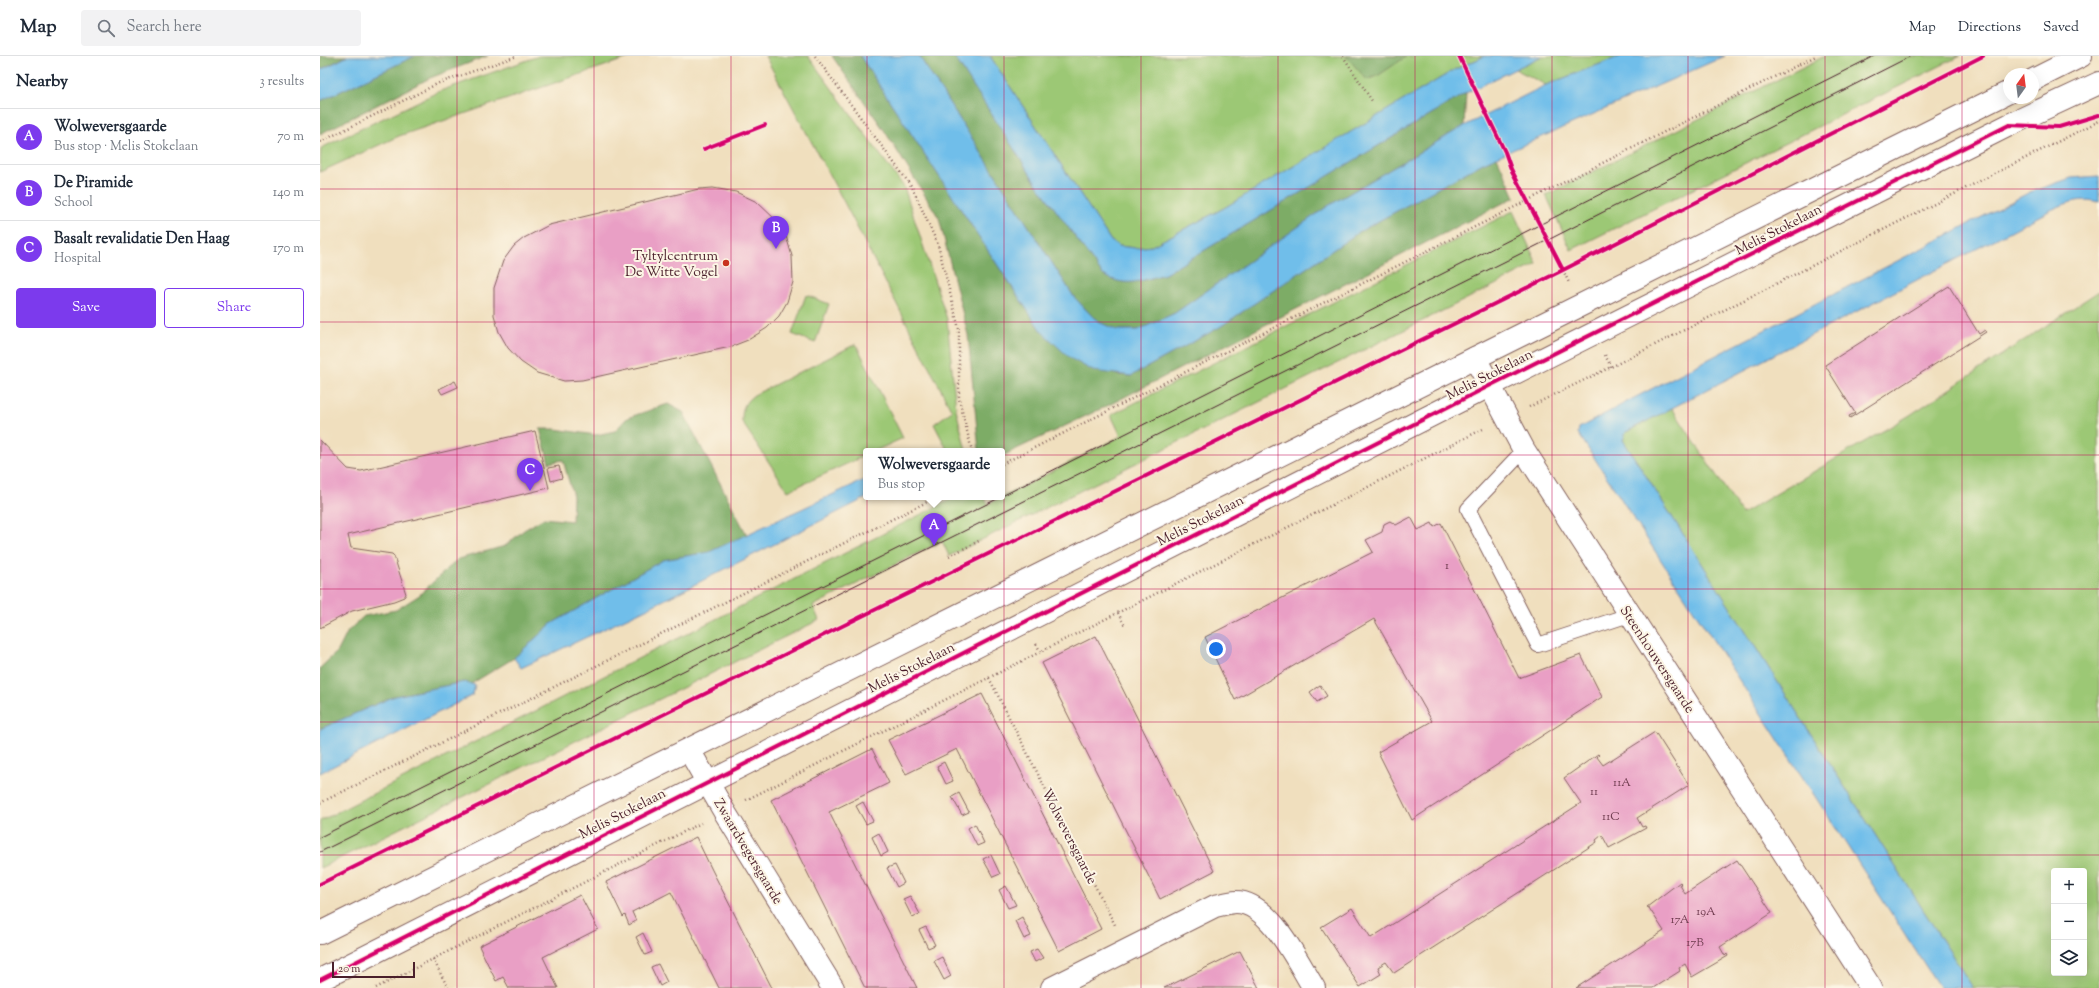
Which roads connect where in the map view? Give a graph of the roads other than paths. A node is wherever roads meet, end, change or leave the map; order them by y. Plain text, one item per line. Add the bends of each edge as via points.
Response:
1 (2081, 56) edge
2 (2039, 77) edge
3 (2099, 83) edge
4 (2003, 95) edge
5 (1475, 358) junction
6 (1489, 386) junction
7 (1524, 450) junction
8 (1630, 615) junction
9 (690, 750) junction
10 (708, 782) junction
11 (320, 934) edge
12 (320, 980) edge
13 (833, 988) edge
14 (1052, 988) edge
15 (1314, 988) edge
16 (1871, 988) edge

1 - 2 street
3 - 6 street, Melis Stokelaan via 2009,125
4 - 5 street, Melis Stokelaan
5 - 6 street, Steenhouwersgaarde
5 - 9 street, Melis Stokelaan
6 - 7 street, Steenhouwersgaarde
6 - 10 street, Melis Stokelaan
7 - 8 street, Steenhouwersgaarde
7 - 8 lane via 1468,509 1538,645
8 - 16 street, Steenhouwersgaarde
9 - 10 street, Zwaardvegersgaarde
9 - 11 street, Melis Stokelaan
10 - 12 street, Melis Stokelaan
10 - 13 street, Zwaardvegersgaarde
14 - 15 street via 1215,906 1237,902 1255,908 1271,921

